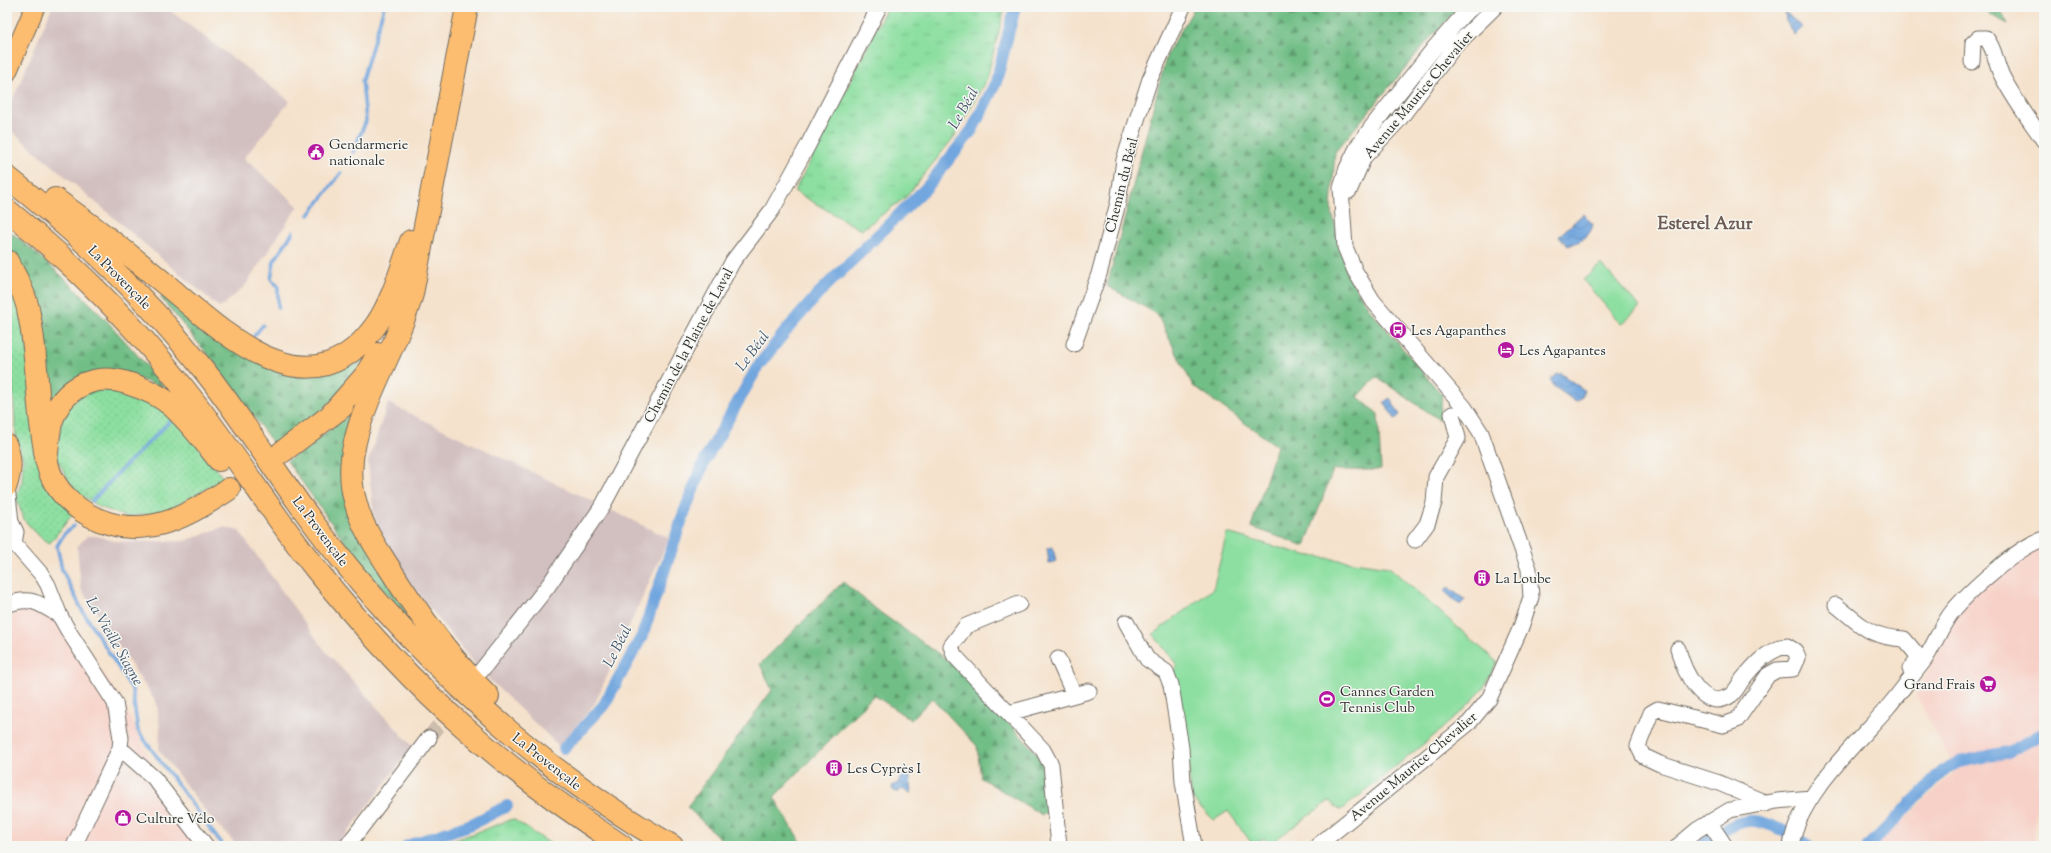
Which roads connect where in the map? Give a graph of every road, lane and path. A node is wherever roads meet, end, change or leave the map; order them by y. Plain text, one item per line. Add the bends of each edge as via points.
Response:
1 (35, 7) edge
2 (456, 7) edge
3 (467, 7) edge
4 (879, 7) edge
5 (1183, 7) edge
6 (1473, 7) edge
7 (1495, 7) edge
8 (1972, 62) dead end
9 (7, 72) edge
10 (2044, 141) edge
11 (7, 164) edge
12 (7, 177) edge
13 (7, 210) edge
14 (1341, 211) junction
15 (411, 241) junction
16 (7, 261) edge
17 (1074, 344) dead end
18 (389, 354) junction
19 (1452, 414) dead end
20 (330, 416) junction
21 (7, 444) edge
22 (282, 452) dead end
23 (46, 460) junction
24 (7, 487) edge
25 (229, 489) dead end
26 (11, 525) edge
27 (2044, 539) edge
28 (1415, 540) dead end
29 (341, 599) junction
30 (1019, 604) dead end
31 (7, 605) edge
32 (1836, 605) dead end
33 (60, 616) junction
34 (1126, 622) dead end
35 (1678, 649) dead end
36 (1058, 660) dead end
37 (481, 671) tunnel mouth
38 (1090, 691) dead end
39 (1074, 695) junction
40 (1888, 707) junction
41 (1009, 713) junction
42 (429, 738) tunnel mouth
43 (120, 748) junction
44 (581, 788) junction
45 (1811, 798) junction
46 (1766, 804) junction
47 (1718, 837) edge
48 (1791, 845) edge
49 (74, 846) edge
50 (206, 846) edge
51 (347, 846) edge
52 (622, 846) edge
53 (672, 846) edge
54 (1059, 846) edge
55 (1194, 846) edge
56 (1317, 846) edge
57 (1678, 846) edge

1 - 9 main road
2 - 15 highway
3 - 18 highway via 412,294
4 - 37 street, Chemin de la Plaine de Laval via 805,152 772,210 733,260 603,505 548,586
5 - 17 street, Chemin du Béal via 1150,79 1124,160 1118,203 1099,274
6 - 14 street, Avenue Maurice Chevalier via 1435,46 1358,146 1341,188
7 - 14 street, Avenue Maurice Chevalier via 1454,47 1399,120 1364,157
8 - 10 street via 1974,43 1978,38 1986,38 1993,46 2000,71 2010,89
11 - 15 highway via 118,246 220,330 263,356 295,367 330,362 349,352 366,336 376,325 388,302
12 - 44 highway, La Provençale via 92,248 177,338 208,375 336,554 410,639 491,716
13 - 29 highway, La Provençale via 67,261 106,298 138,334 189,395 289,533
14 - 56 street, Avenue Maurice Chevalier via 1344,247 1373,301 1465,408 1481,433 1529,569 1531,597 1521,627 1489,698 1469,722
15 - 20 highway via 400,301 385,340 365,376
16 - 23 highway via 29,312 35,353 40,426
18 - 20 highway via 362,389
18 - 44 highway via 360,424 352,458 352,490 362,522 400,585 438,638 481,688
19 - 28 street via 1458,438 1436,477 1434,503 1427,524
20 - 22 highway
21 - 24 main road via 12,472
23 - 25 highway via 56,484 75,506 100,521 127,527 144,528 174,520
23 - 29 highway via 51,424 64,399 74,389 86,382 102,379 141,387 170,404 185,419 278,532
24 - 26 street
26 - 33 street via 14,543 45,580
27 - 40 street via 2021,550 1972,592 1952,613 1924,660
29 - 52 highway, La Provençale via 419,686 465,728 519,773
30 - 41 street via 966,626 951,646 954,655
31 - 33 street via 20,600 39,602
32 - 40 street via 1872,634 1904,639 1919,657 1889,695
33 - 43 street via 115,703 121,738
34 - 55 street via 1147,659 1166,672 1171,685
35 - 46 street via 1680,659 1695,688 1713,699 1731,695 1756,663 1777,648 1787,646 1795,651 1798,658 1793,668 1777,670 1768,675 1737,720 1723,725 1658,709 1651,713 1638,746 1643,756 1660,764 1719,783
36 - 39 street
38 - 39 street
39 - 41 street
40 - 45 street via 1854,743
41 - 54 street via 1043,750 1051,765
42 - 51 street
43 - 49 street
43 - 50 street via 154,778
44 - 53 highway, La Provençale
45 - 46 street
45 - 48 street
46 - 47 street via 1730,810
47 - 57 street

